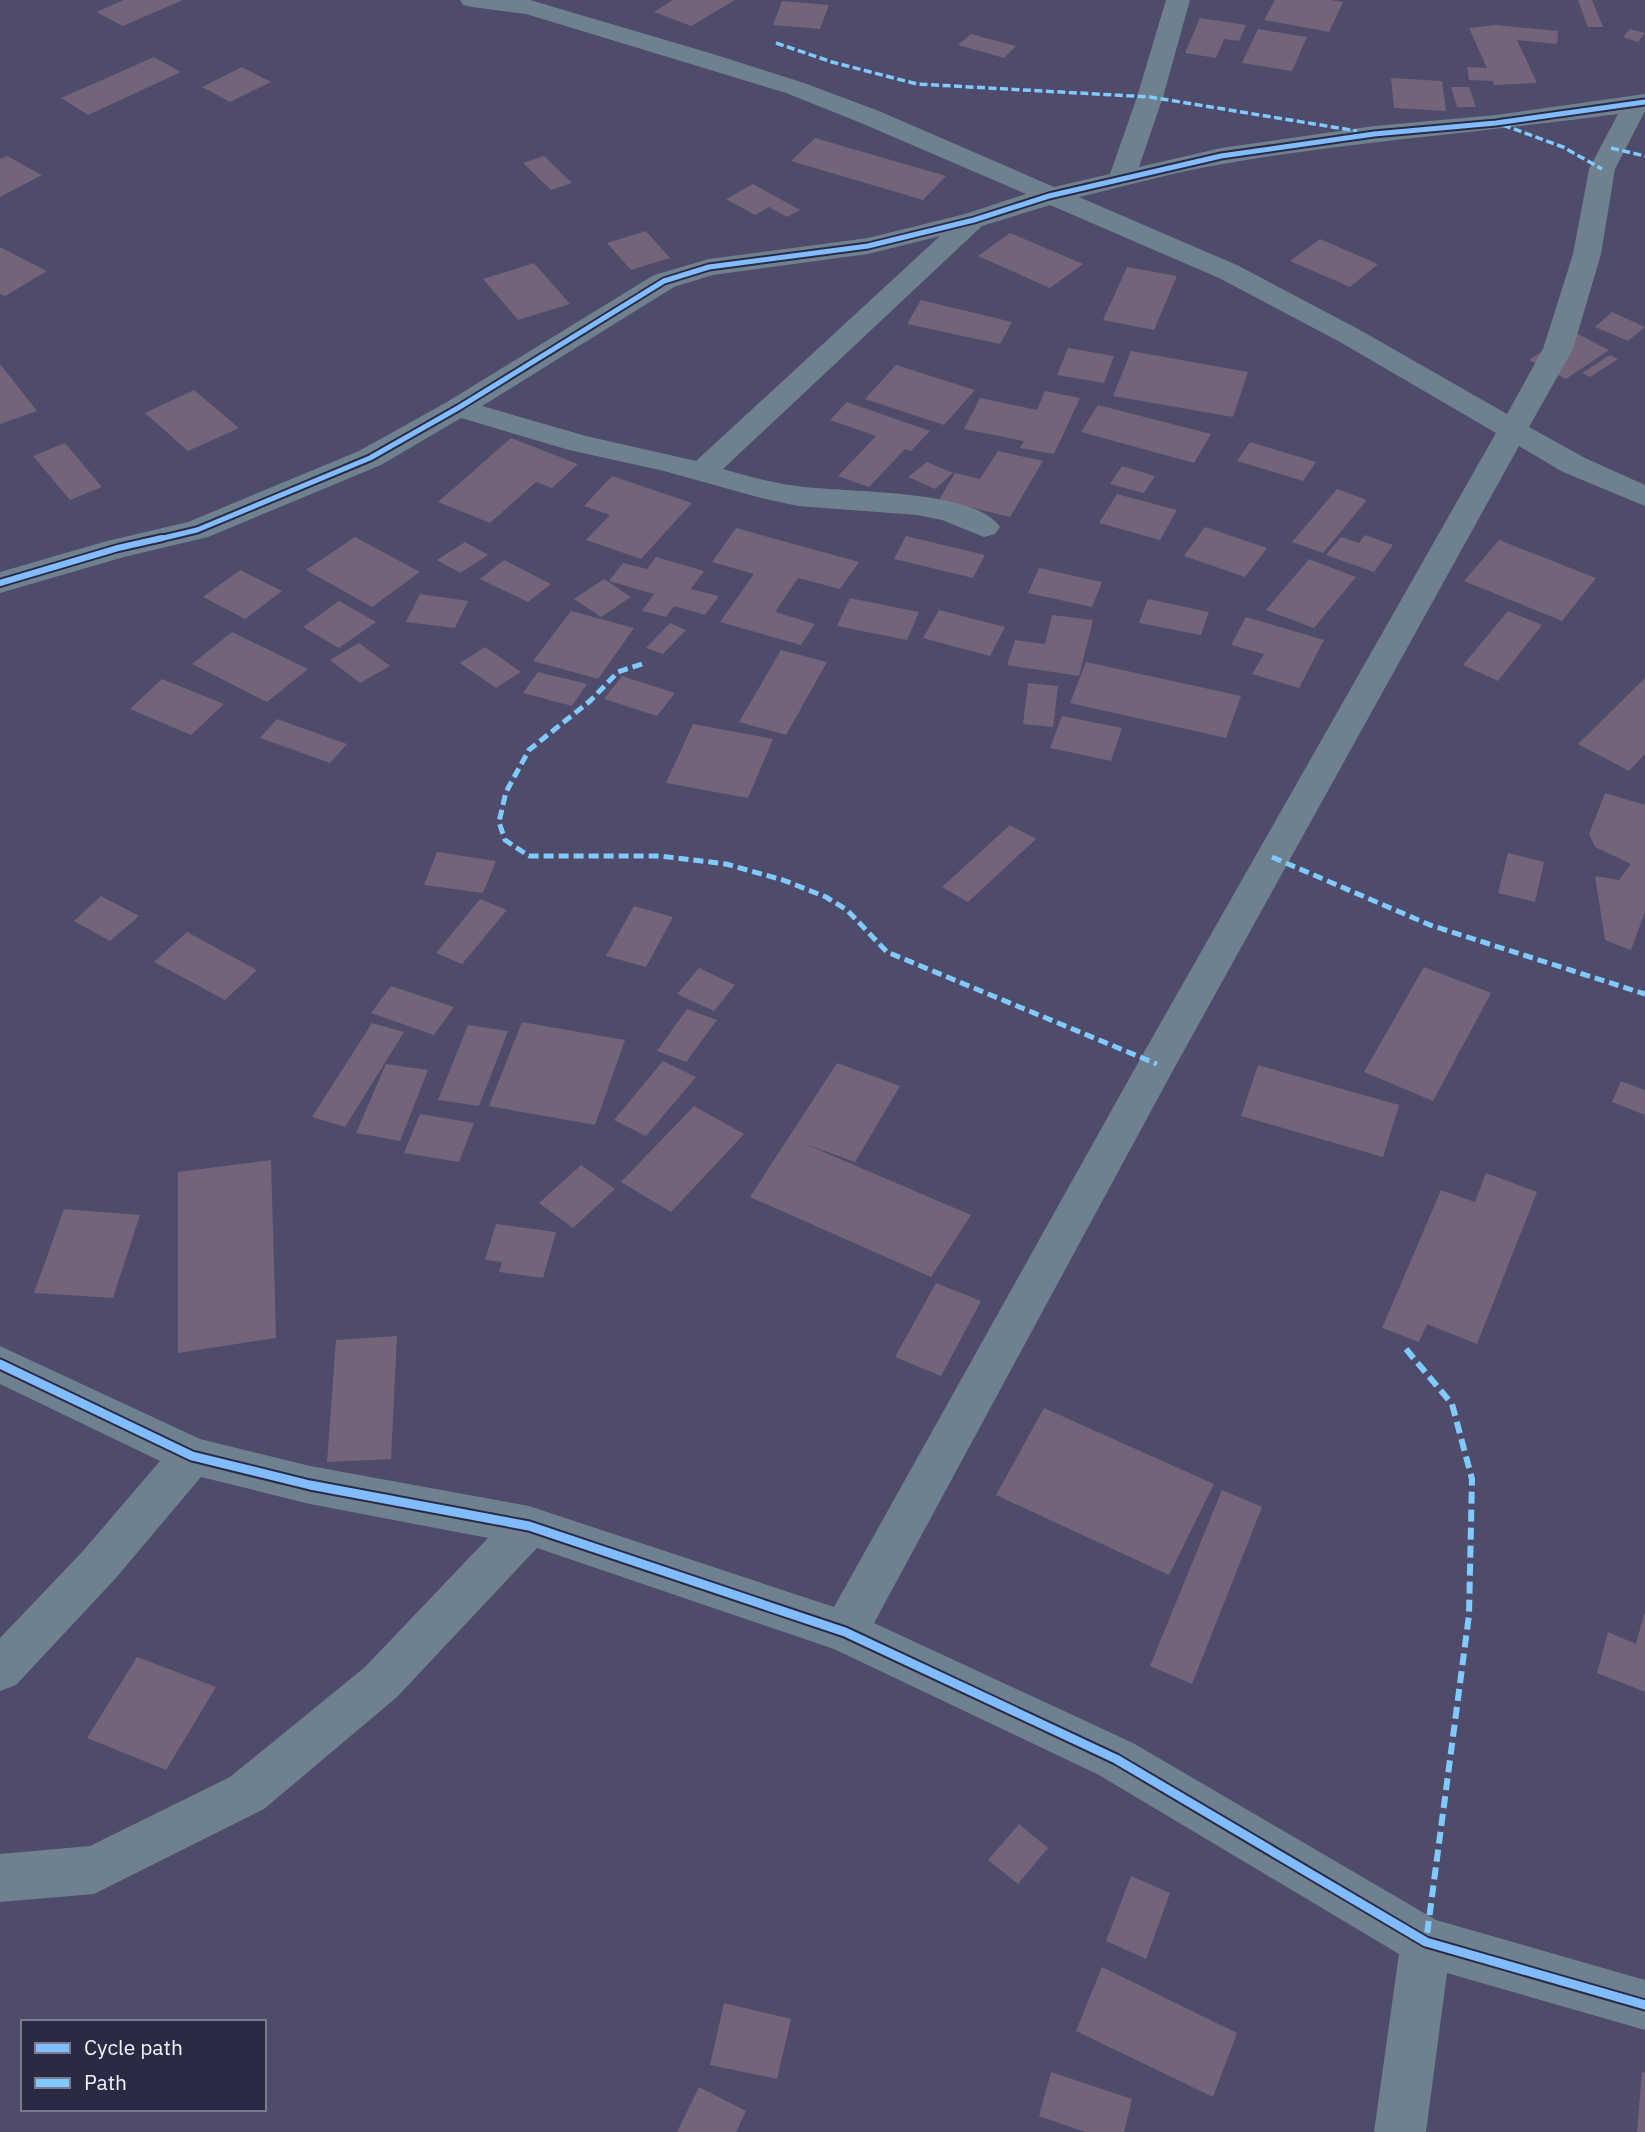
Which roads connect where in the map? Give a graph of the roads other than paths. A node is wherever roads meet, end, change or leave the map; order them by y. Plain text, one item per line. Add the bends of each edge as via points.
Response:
1 (472, 0) edge
2 (1178, 0) edge
3 (1641, 103) edge
4 (1121, 180) junction
5 (1049, 196) junction
6 (974, 220) junction
7 (458, 408) junction
8 (1513, 431) junction
9 (702, 472) junction
10 (1645, 496) edge
11 (984, 527) dead end
12 (0, 583) edge
13 (0, 1364) edge
14 (192, 1456) junction
15 (529, 1526) junction
16 (845, 1632) junction
17 (0, 1670) edge
18 (0, 1878) edge
19 (1426, 1942) junction
20 (1645, 2005) edge
21 (1400, 2132) edge

1 - 5 street via 529,7 795,88
2 - 4 street
3 - 4 street via 1221,156
3 - 8 street via 1602,169 1587,254 1558,349
4 - 5 street
5 - 6 street
5 - 8 street via 1228,272 1350,336
6 - 7 street via 868,246 709,267 664,281
6 - 9 street
7 - 9 street via 580,444
7 - 12 street via 370,458 197,530
8 - 10 street via 1574,465
8 - 16 street via 1157,1063
9 - 11 street via 798,496 917,505 951,512
13 - 14 street
14 - 15 street via 310,1485
14 - 17 street via 99,1565
15 - 16 street
15 - 18 street via 381,1682 247,1793 94,1870
16 - 19 street via 1116,1759
19 - 20 street
19 - 21 street

